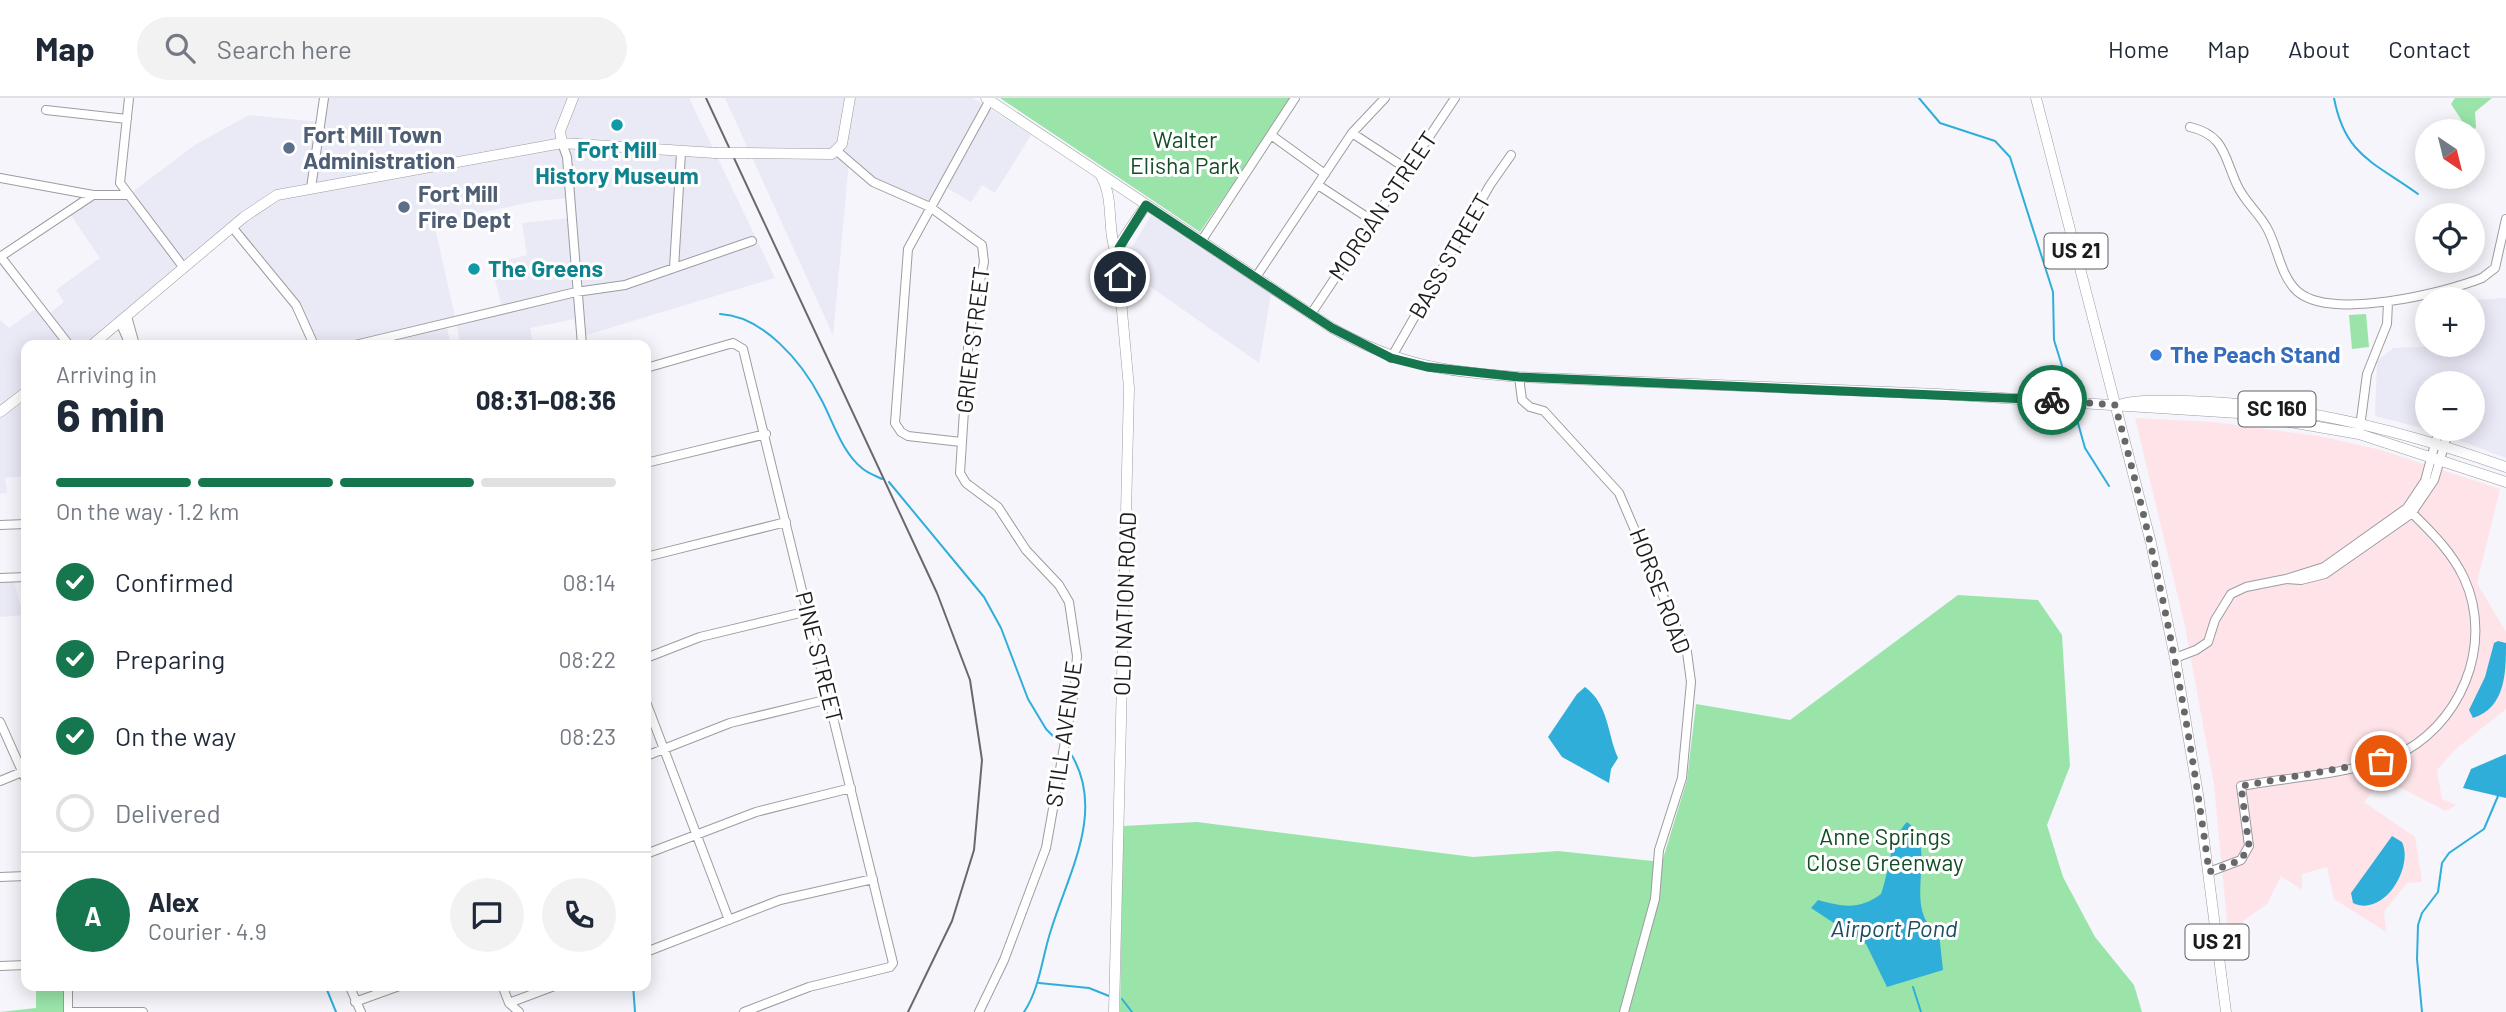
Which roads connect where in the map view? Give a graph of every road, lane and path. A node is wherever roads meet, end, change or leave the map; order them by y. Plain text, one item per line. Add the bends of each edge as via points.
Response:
1 (130, 98) edge
2 (324, 98) edge
3 (573, 98) edge
4 (849, 98) edge
5 (1295, 98) edge
6 (1385, 98) edge
7 (1455, 98) edge
8 (2036, 98) edge
9 (989, 99) edge
10 (46, 110) dead end
11 (127, 119) junction
12 (2190, 127) dead end
13 (1352, 133) junction
14 (1271, 135) junction
15 (562, 143) junction
16 (837, 151) junction
17 (681, 153) junction
18 (1511, 155) dead end
19 (1407, 169) junction
20 (1100, 174) junction
21 (1325, 174) junction
22 (0, 178) edge
23 (1318, 185) junction
24 (311, 188) junction
25 (93, 194) junction
26 (129, 195) junction
27 (1146, 205) junction
28 (930, 207) junction
29 (2506, 219) edge
30 (1373, 221) junction
31 (232, 227) junction
32 (1202, 240) junction
33 (752, 242) dead end
34 (1117, 256) junction
35 (0, 257) edge
36 (184, 268) junction
37 (674, 268) junction
38 (1256, 277) junction
39 (576, 292) junction
40 (2388, 302) junction
41 (1311, 314) junction
42 (124, 319) junction
43 (65, 340) edge
44 (98, 340) edge
45 (130, 340) edge
46 (312, 340) edge
47 (376, 340) edge
48 (581, 340) edge
49 (1391, 358) junction
50 (651, 367) edge
51 (1519, 377) junction
52 (21, 396) edge
53 (2115, 405) junction
54 (0, 412) edge
55 (2360, 429) junction
56 (766, 434) junction
57 (2438, 441) edge
58 (2443, 441) edge
59 (961, 442) junction
60 (2438, 451) junction
61 (651, 462) edge
62 (2506, 467) edge
63 (2506, 482) edge
64 (2410, 510) junction
65 (786, 522) junction
66 (21, 524) edge
67 (0, 525) edge
68 (651, 556) edge
69 (21, 577) edge
70 (0, 578) edge
71 (808, 611) junction
72 (651, 656) edge
73 (2175, 657) junction
74 (829, 699) junction
75 (651, 716) edge
76 (0, 722) edge
77 (663, 750) junction
78 (651, 754) edge
79 (21, 769) edge
80 (21, 777) edge
81 (0, 781) edge
82 (851, 788) junction
83 (697, 835) junction
84 (651, 852) edge
85 (2209, 872) junction
86 (21, 876) edge
87 (0, 877) edge
88 (873, 879) junction
89 (729, 920) junction
90 (651, 950) edge
91 (21, 965) edge
92 (0, 966) edge
93 (68, 991) edge
94 (351, 991) edge
95 (385, 991) edge
96 (504, 991) edge
97 (541, 991) edge
98 (355, 1002) junction
99 (509, 1003) junction
100 (68, 1012) edge
101 (143, 1012) edge
102 (361, 1012) edge
103 (519, 1012) edge
104 (744, 1012) edge
105 (979, 1012) edge
106 (1114, 1012) edge
107 (1624, 1012) edge
108 (2226, 1012) edge

1 - 11 street
2 - 24 street
3 - 15 main road via 560,131
4 - 16 main road
5 - 14 street
6 - 13 street
7 - 19 street, MORGAN STREET
8 - 53 main road, US 21
9 - 20 main road
9 - 28 street
10 - 11 street
11 - 26 street via 119,174
12 - 40 street via 2213,137 2225,149 2237,186 2267,228 2282,268 2297,291 2333,306
13 - 19 street
13 - 21 street
14 - 21 street
14 - 32 street
15 - 17 main road
15 - 24 main road
15 - 39 street via 567,157
16 - 17 main road, bridge
16 - 28 street, GRIER STREET via 873,182
17 - 37 street
18 - 49 street, BASS STREET
19 - 30 street, MORGAN STREET
20 - 27 main road
20 - 34 main road, OLD NATION ROAD via 1108,188 1112,246
21 - 23 street
22 - 25 street
23 - 30 street
23 - 38 street
24 - 31 main road via 271,198
25 - 26 street
25 - 35 street
26 - 36 street
27 - 32 main road
27 - 34 main road
28 - 59 street, GRIER STREET via 976,239 984,253 969,333
28 - 59 street via 908,248 895,420 908,436
29 - 40 street via 2498,260 2490,273 2470,283
30 - 41 street, MORGAN STREET
31 - 36 main road
31 - 46 street via 296,306
32 - 38 main road
33 - 37 street
34 - 106 main road, OLD NATION ROAD via 1129,388
35 - 43 street
36 - 42 main road
37 - 39 street via 625,285
38 - 41 main road
39 - 47 street
39 - 48 street
40 - 55 street via 2387,324 2367,374
41 - 49 main road
42 - 44 main road
42 - 45 street
49 - 51 main road, SC 160 via 1460,372
50 - 56 street, PINE STREET via 733,343 743,349
51 - 53 main road, SC 160
51 - 107 street, HORSE ROAD via 1522,400 1544,411 1619,493 1687,652 1691,682 1682,778 1659,850 1655,899
52 - 54 main road
53 - 55 main road, SC 160 via 2238,413
53 - 73 main road, US 21
55 - 60 main road, SC 160
56 - 61 street
56 - 65 street, PINE STREET
57 - 60 street
58 - 60 street
59 - 105 street, STILL AVENUE via 963,478 998,507 1026,551 1069,602 1077,656 1046,848
60 - 62 main road, SC 160
60 - 63 main road, SC 160
60 - 64 street
64 - 73 street via 2324,567 2231,594 2208,642
64 - 85 street via 2447,550 2470,593 2475,641 2460,695 2428,735 2391,757 2241,786 2249,846 2241,860
65 - 68 street
65 - 71 street, PINE STREET
66 - 67 street
69 - 70 street
71 - 72 street via 700,637
71 - 74 street, PINE STREET
73 - 85 main road, US 21
74 - 77 street via 730,723
74 - 82 street, PINE STREET
75 - 77 street
76 - 79 street
77 - 78 street
77 - 83 street
80 - 81 street
82 - 83 street via 756,812
82 - 88 street, PINE STREET
83 - 84 street
83 - 89 street
85 - 108 main road, US 21
86 - 87 street
88 - 89 street via 780,900
88 - 104 street, PINE STREET via 892,965 809,987
89 - 90 street
91 - 92 street
93 - 100 street
94 - 98 street
95 - 98 street
96 - 99 street
97 - 99 street
98 - 102 street
99 - 103 street
100 - 101 street

